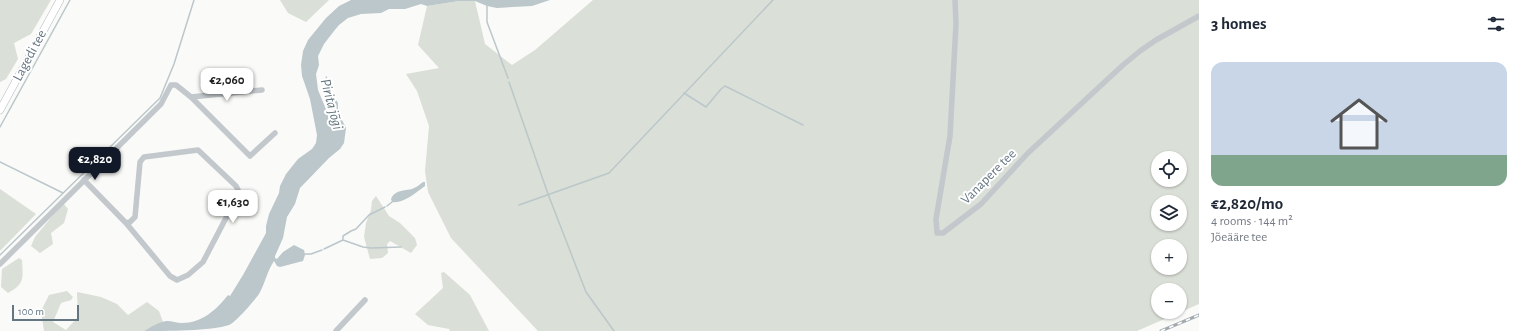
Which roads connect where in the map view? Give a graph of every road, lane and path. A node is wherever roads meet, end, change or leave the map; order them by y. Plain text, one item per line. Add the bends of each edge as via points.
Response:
1 (60, 0) edge
2 (955, 0) edge
3 (1199, 16) edge
4 (262, 90) dead end
5 (191, 97) junction
6 (0, 110) edge
7 (275, 133) dead end
8 (84, 180) junction
9 (126, 224) junction
10 (0, 264) edge
11 (365, 300) dead end
12 (336, 331) edge

1 - 6 street, Lagedi tee
2 - 3 street, Vanapere tee via 950,136 936,219 937,232 943,233 981,204 1028,153 1140,51
4 - 5 street
5 - 7 street via 250,156
5 - 8 street via 176,85 172,85 161,104
8 - 9 street
8 - 10 street
9 - 9 street via 170,276 180,279 196,269 206,258 238,190 198,150 144,157 140,162 135,217
11 - 12 street

